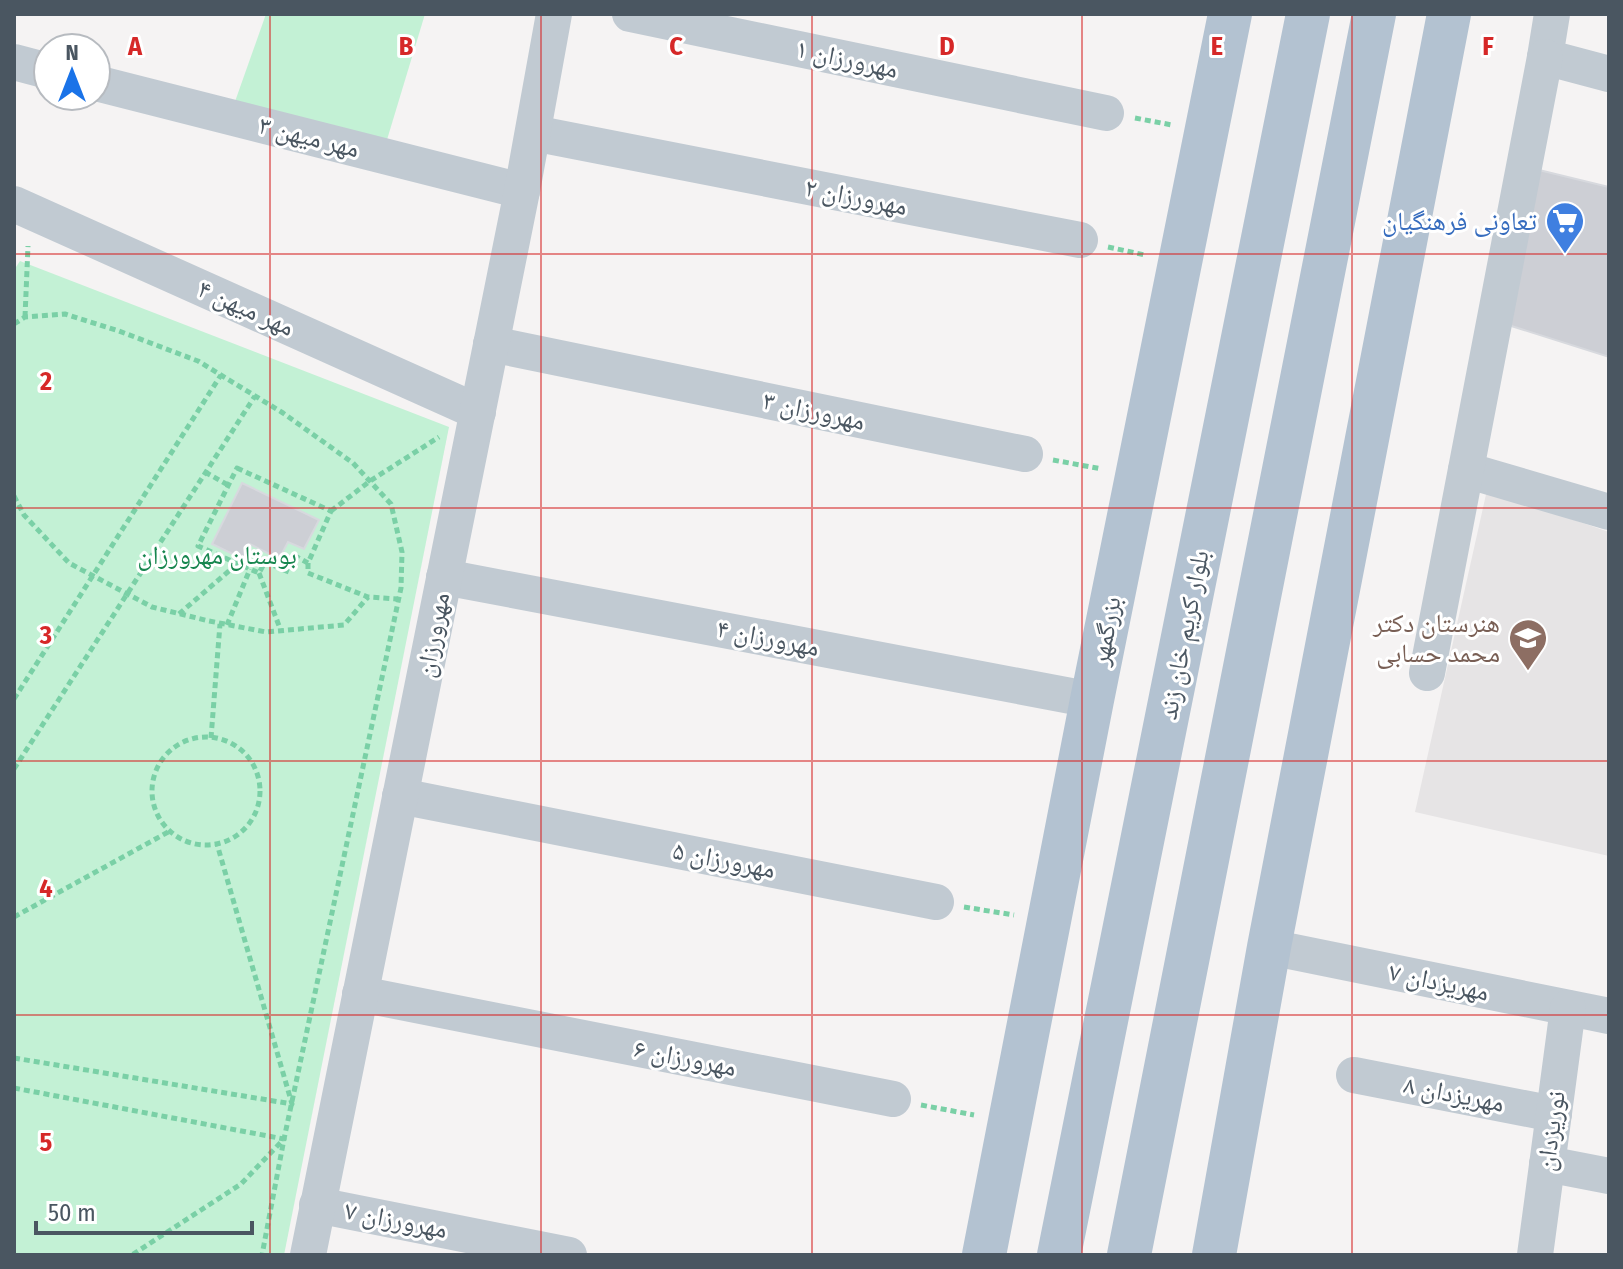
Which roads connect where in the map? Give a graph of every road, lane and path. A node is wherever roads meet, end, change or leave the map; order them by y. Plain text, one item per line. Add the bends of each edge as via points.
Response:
1 (554, 14) edge
2 (630, 14) edge
3 (1197, 14) edge
4 (1308, 14) edge
5 (1374, 14) edge
6 (1449, 14) edge
7 (1552, 14) edge
8 (1226, 35) edge
9 (1545, 57) junction
10 (1609, 74) edge
11 (112, 87) edge
12 (1106, 113) joint
13 (1206, 131) junction
14 (533, 133) junction
15 (522, 191) junction
16 (21, 208) edge
17 (1080, 240) joint
18 (1180, 263) junction
19 (25, 317) junction
20 (14, 324) edge
21 (491, 344) junction
22 (221, 375) junction
23 (255, 396) junction
24 (478, 412) junction
25 (1025, 454) joint
26 (1466, 470) junction
27 (205, 472) junction
28 (1137, 476) junction
29 (370, 481) junction
30 (228, 485) junction
31 (14, 496) edge
32 (331, 511) junction
33 (1609, 512) edge
34 (308, 563) junction
35 (237, 564) junction
36 (250, 569) junction
37 (259, 573) junction
38 (93, 575) junction
39 (444, 577) junction
40 (127, 594) junction
41 (368, 597) junction
42 (398, 599) junction
43 (179, 614) junction
44 (223, 624) junction
45 (281, 631) junction
46 (1427, 673) dead end
47 (14, 699) edge
48 (1092, 700) junction
49 (211, 738) junction
50 (14, 769) edge
51 (400, 796) junction
52 (170, 831) junction
53 (217, 844) junction
54 (936, 902) joint
55 (14, 917) edge
56 (1049, 921) junction
57 (1269, 947) junction
58 (360, 994) junction
59 (1568, 1008) junction
60 (1609, 1016) edge
61 (14, 1058) edge
62 (1354, 1075) dead end
63 (14, 1088) edge
64 (893, 1099) joint
65 (292, 1104) junction
66 (1554, 1114) junction
67 (1010, 1122) junction
68 (284, 1139) junction
69 (1547, 1164) junction
70 (1609, 1176) edge
71 (317, 1205) junction
72 (132, 1255) edge
73 (262, 1255) edge
74 (308, 1255) edge
75 (569, 1255) edge
76 (984, 1255) edge
77 (1059, 1255) edge
78 (1129, 1255) edge
79 (1214, 1255) edge
80 (1535, 1255) edge

1 - 14 street, مهرورزان
2 - 12 street, مهرورزان ۱
3 - 8 main road, بزرگمهر
4 - 77 main road, بلوار کریم خان زند
5 - 78 main road
6 - 57 main road
7 - 9 street
8 - 13 main road, بزرگمهر
9 - 10 street
9 - 26 street
11 - 15 street, مهر میهن ۳
12 - 13 path
13 - 18 main road, بزرگمهر
14 - 15 street, مهرورزان
14 - 17 street, مهرورزان ۲
15 - 21 street, مهرورزان
16 - 19 path
16 - 24 street, مهر میهن ۴
17 - 18 path
18 - 28 main road, بزرگمهر
19 - 20 path
19 - 22 path via 65,314 198,361
21 - 24 street, مهرورزان
21 - 25 street, مهرورزان ۳
22 - 23 path
22 - 38 path
23 - 27 path
23 - 29 path via 353,463
24 - 29 path
24 - 39 street, مهرورزان
25 - 28 path
26 - 33 street
26 - 46 street
27 - 30 path
27 - 40 path
28 - 48 main road, بزرگمهر
29 - 32 path
29 - 42 path via 391,504 402,552
30 - 32 path via 237,468
30 - 35 path via 198,546
31 - 38 path via 24,515 69,563
32 - 34 path
34 - 37 path via 297,557 289,572 265,562
34 - 41 path via 308,573
35 - 36 path
35 - 43 path
36 - 37 path
36 - 44 path
37 - 45 path
38 - 40 path
38 - 47 path
39 - 48 street, مهرورزان ۴
39 - 51 street, مهرورزان
40 - 43 path
40 - 50 path
41 - 42 path
41 - 45 path via 344,625
42 - 65 path
43 - 44 path
44 - 45 path
44 - 49 path
48 - 56 main road, بزرگمهر
49 - 52 path via 178,744 156,769 153,803
49 - 53 path via 242,751 259,780 260,796 246,827
51 - 54 street, مهرورزان ۵
51 - 58 street, مهرورزان
52 - 53 path via 184,841
52 - 55 path
53 - 65 path
54 - 56 path
56 - 67 main road, بزرگمهر
57 - 59 street, مهریزدان ۷
57 - 79 main road
58 - 64 street, مهرورزان ۶
58 - 71 street, مهرورزان
59 - 60 street, مهریزدان ۷
59 - 66 street, نوریزدان
61 - 65 path
62 - 66 street, مهریزدان ۸
63 - 68 path
64 - 67 path
65 - 68 path
66 - 69 street, نوریزدان
67 - 76 main road, بزرگمهر
68 - 72 path via 241,1184
68 - 73 path
69 - 70 street
69 - 80 street, نوریزدان
71 - 74 street, مهرورزان
71 - 75 street, مهرورزان ۷

